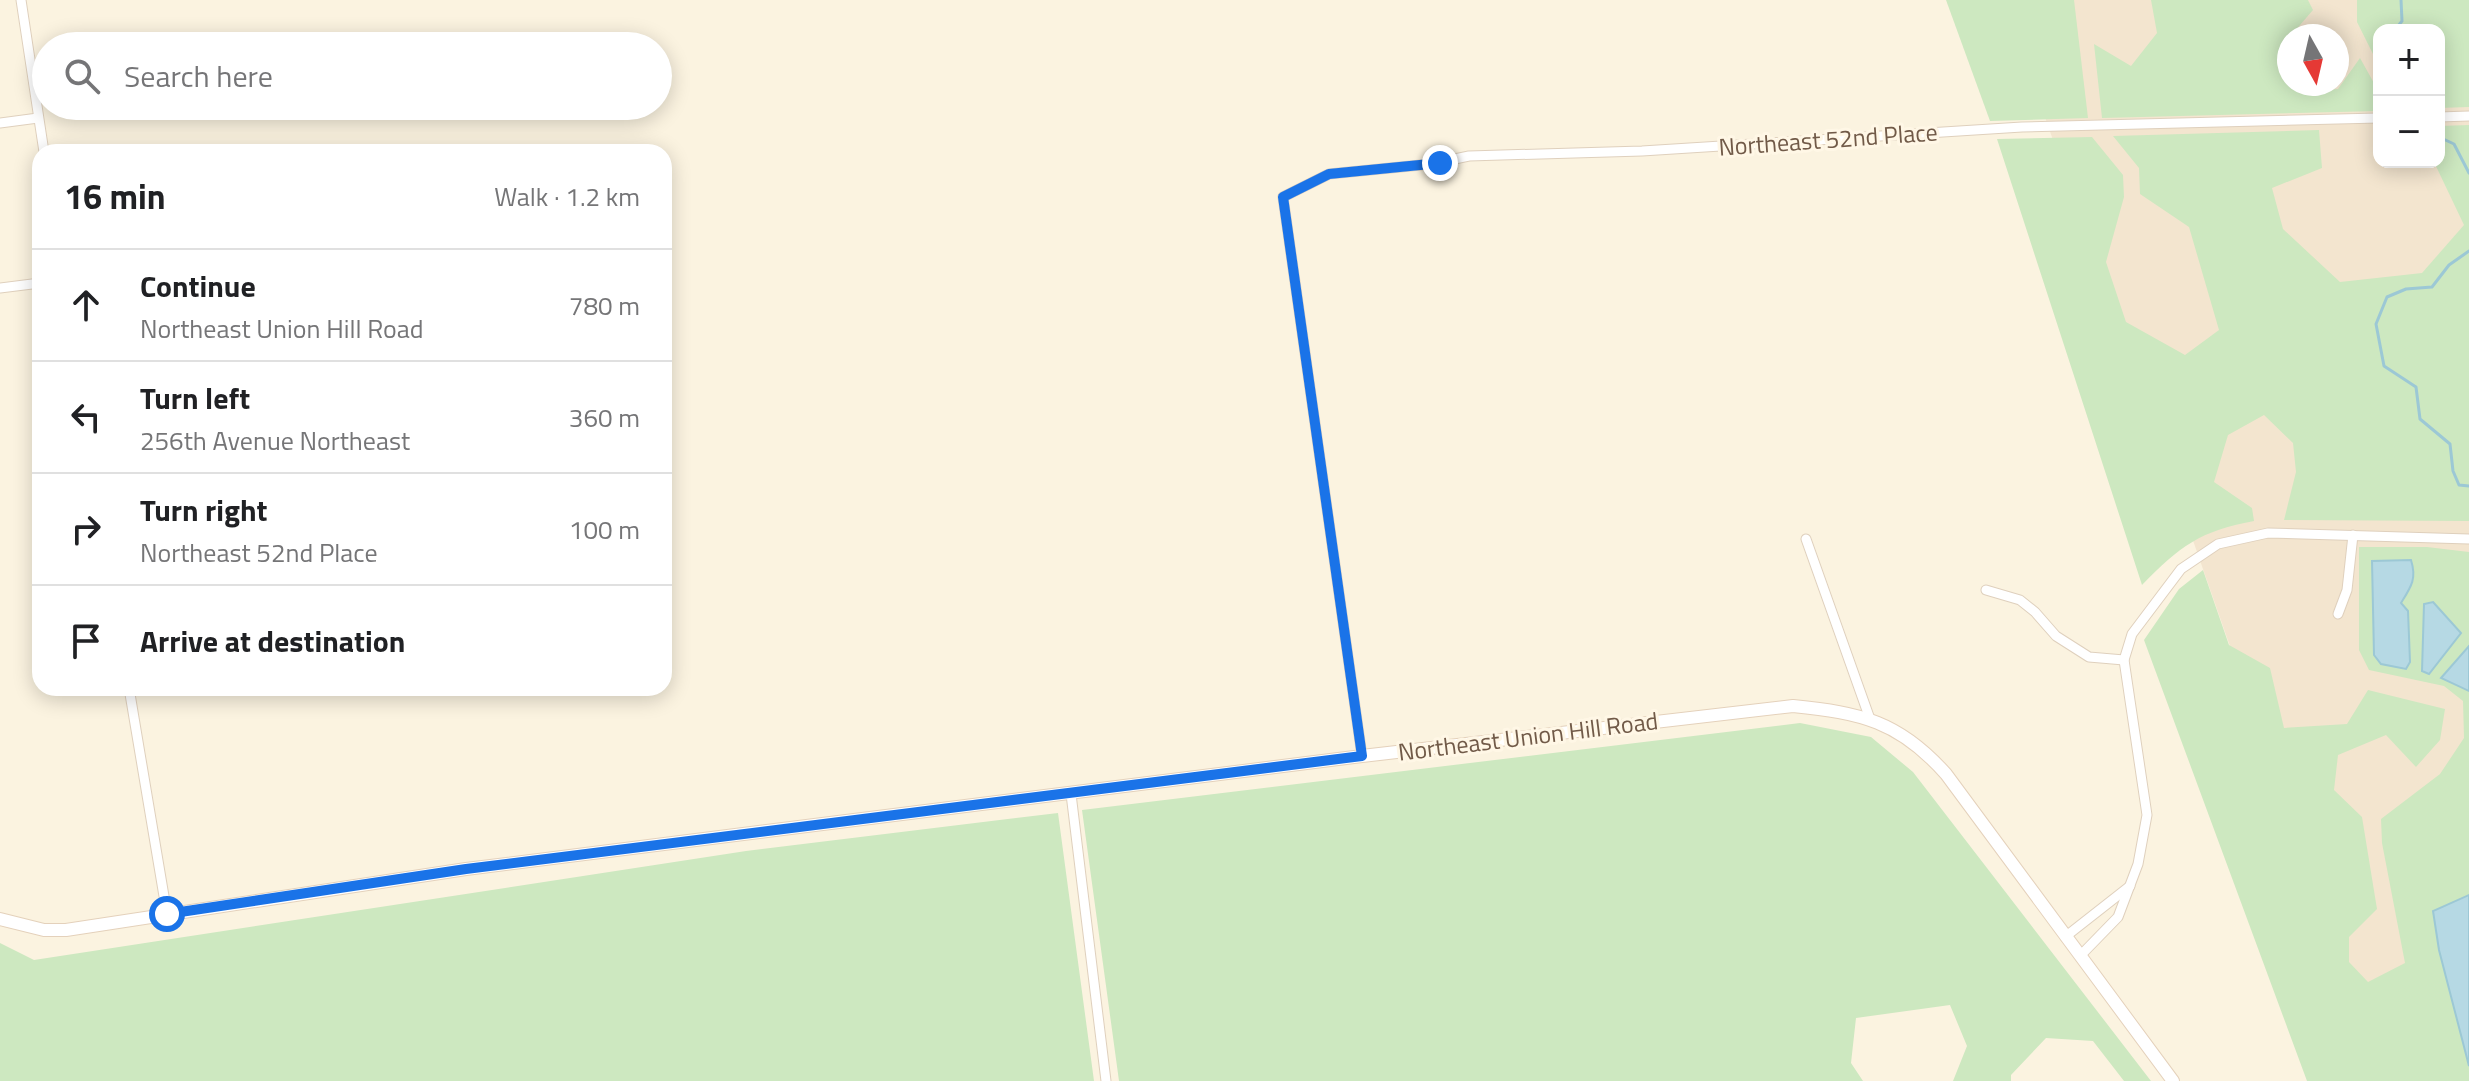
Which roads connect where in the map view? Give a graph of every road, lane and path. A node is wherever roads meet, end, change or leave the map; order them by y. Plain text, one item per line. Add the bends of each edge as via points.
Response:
1 (21, 0) edge
2 (32, 76) edge
3 (2469, 116) edge
4 (2445, 117) edge
5 (2373, 118) edge
6 (32, 119) edge
7 (38, 120) edge
8 (0, 123) edge
9 (43, 144) edge
10 (32, 284) edge
11 (0, 288) edge
12 (2353, 535) junction
13 (1806, 539) dead end
14 (2469, 539) edge
15 (1986, 590) dead end
16 (2338, 614) dead end
17 (2124, 660) junction
18 (130, 696) edge
19 (1870, 719) junction
20 (1362, 756) junction
21 (1071, 794) junction
22 (2130, 886) junction
23 (167, 914) junction
24 (0, 919) edge
25 (2065, 937) junction
26 (2080, 956) junction
27 (1106, 1081) edge
28 (2173, 1081) edge

1 - 2 street
3 - 4 street
5 - 20 street, Northeast 52nd Place via 2022,127 1642,151 1469,156 1329,174 1283,197
6 - 8 street
7 - 9 street
10 - 11 street
12 - 14 street
12 - 16 street via 2347,590
12 - 17 street via 2268,533 2218,544 2181,569 2132,634
13 - 19 street
15 - 17 street via 2020,600 2056,636 2089,657
17 - 22 street via 2147,815
18 - 23 street
19 - 20 street, Northeast Union Hill Road via 1793,706
19 - 25 street, Northeast Union Hill Road via 1913,741 1946,774
20 - 21 street, Northeast Union Hill Road
21 - 23 street, Northeast Union Hill Road via 481,867
21 - 27 street
22 - 25 street
22 - 26 street via 2118,917
23 - 24 street, Northeast Union Hill Road via 66,930
25 - 26 street, Northeast Union Hill Road
26 - 28 street, Northeast Union Hill Road

